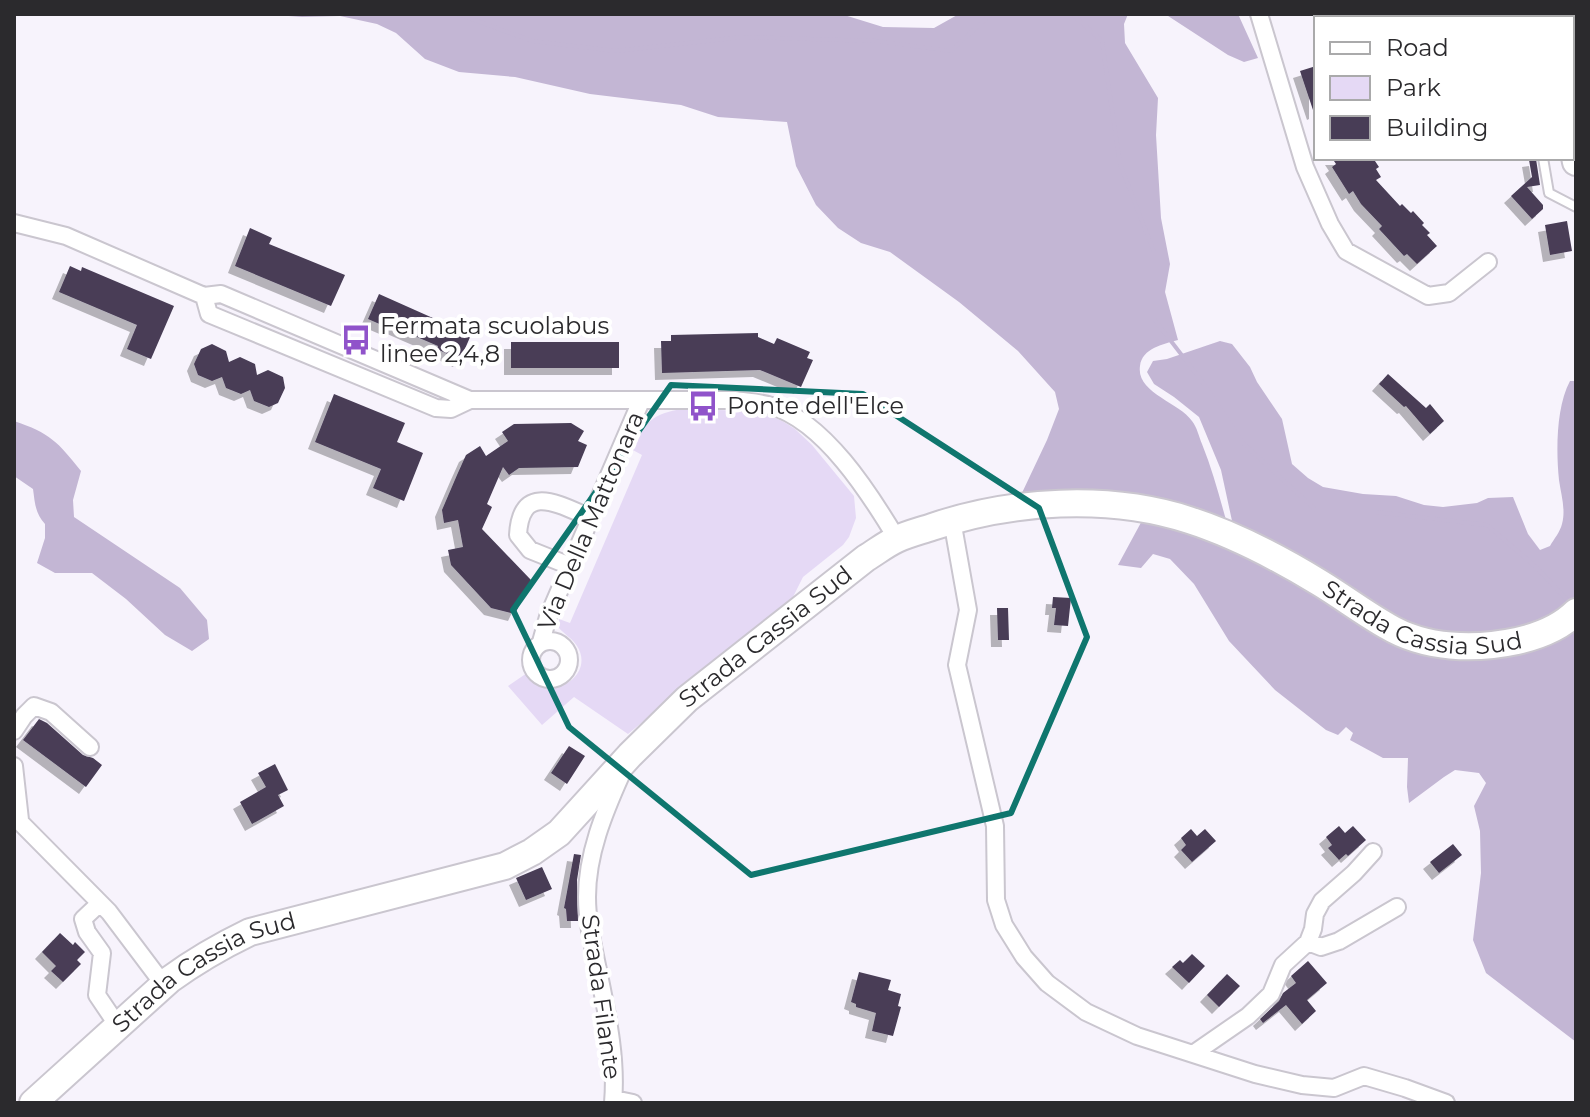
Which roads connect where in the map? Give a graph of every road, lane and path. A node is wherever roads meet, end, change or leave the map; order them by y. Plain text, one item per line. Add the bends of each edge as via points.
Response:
1 (1259, 14) edge
2 (1543, 160) edge
3 (1576, 207) edge
4 (14, 223) edge
5 (1488, 262) dead end
6 (641, 401) junction
7 (591, 518) junction
8 (952, 520) junction
9 (897, 539) junction
10 (570, 566) junction
11 (1576, 612) edge
12 (541, 642) dead end
13 (14, 731) edge
14 (90, 747) dead end
15 (630, 755) junction
16 (14, 766) edge
17 (17, 818) edge
18 (1373, 852) dead end
19 (100, 903) junction
20 (1397, 907) dead end
21 (1308, 942) junction
22 (164, 985) junction
23 (118, 1026) junction
24 (1193, 1054) junction
25 (614, 1101) edge
26 (33, 1103) edge
27 (633, 1103) edge
28 (1446, 1103) edge

1 - 5 street via 1305,167 1346,251 1428,296 1449,293
2 - 3 lane via 1549,193
4 - 6 street via 66,236 204,296 209,314 436,408 451,409 470,400
6 - 7 street, Via Della Mattonara
6 - 9 street via 734,400 772,406 803,421 841,458
7 - 10 street, Via Della Mattonara
7 - 10 street via 550,500 527,505 519,522 518,535 530,550
8 - 9 main road, Strada Cassia Sud
8 - 11 main road, Strada Cassia Sud via 1029,506 1103,504 1187,519 1233,535 1390,628 1447,645 1501,645 1545,633
8 - 24 street via 968,610 957,665 995,826 996,900 1004,925 1047,983 1086,1012
9 - 15 main road, Strada Cassia Sud via 687,699
10 - 12 street, Via Della Mattonara
13 - 14 street via 34,706 51,712
15 - 22 main road, Strada Cassia Sud via 559,833 505,866 250,932
15 - 25 street, Strada Filante via 601,819 587,897 609,1019
16 - 17 street
17 - 19 street
18 - 21 street via 1322,901
19 - 22 street
19 - 23 street via 83,919 102,953 97,995
20 - 21 street via 1339,941 1321,947
21 - 24 street via 1283,965 1271,994
22 - 23 main road, Strada Cassia Sud
23 - 26 main road, Strada Cassia Sud
24 - 28 street via 1302,1085 1334,1088 1364,1076
25 - 27 street

